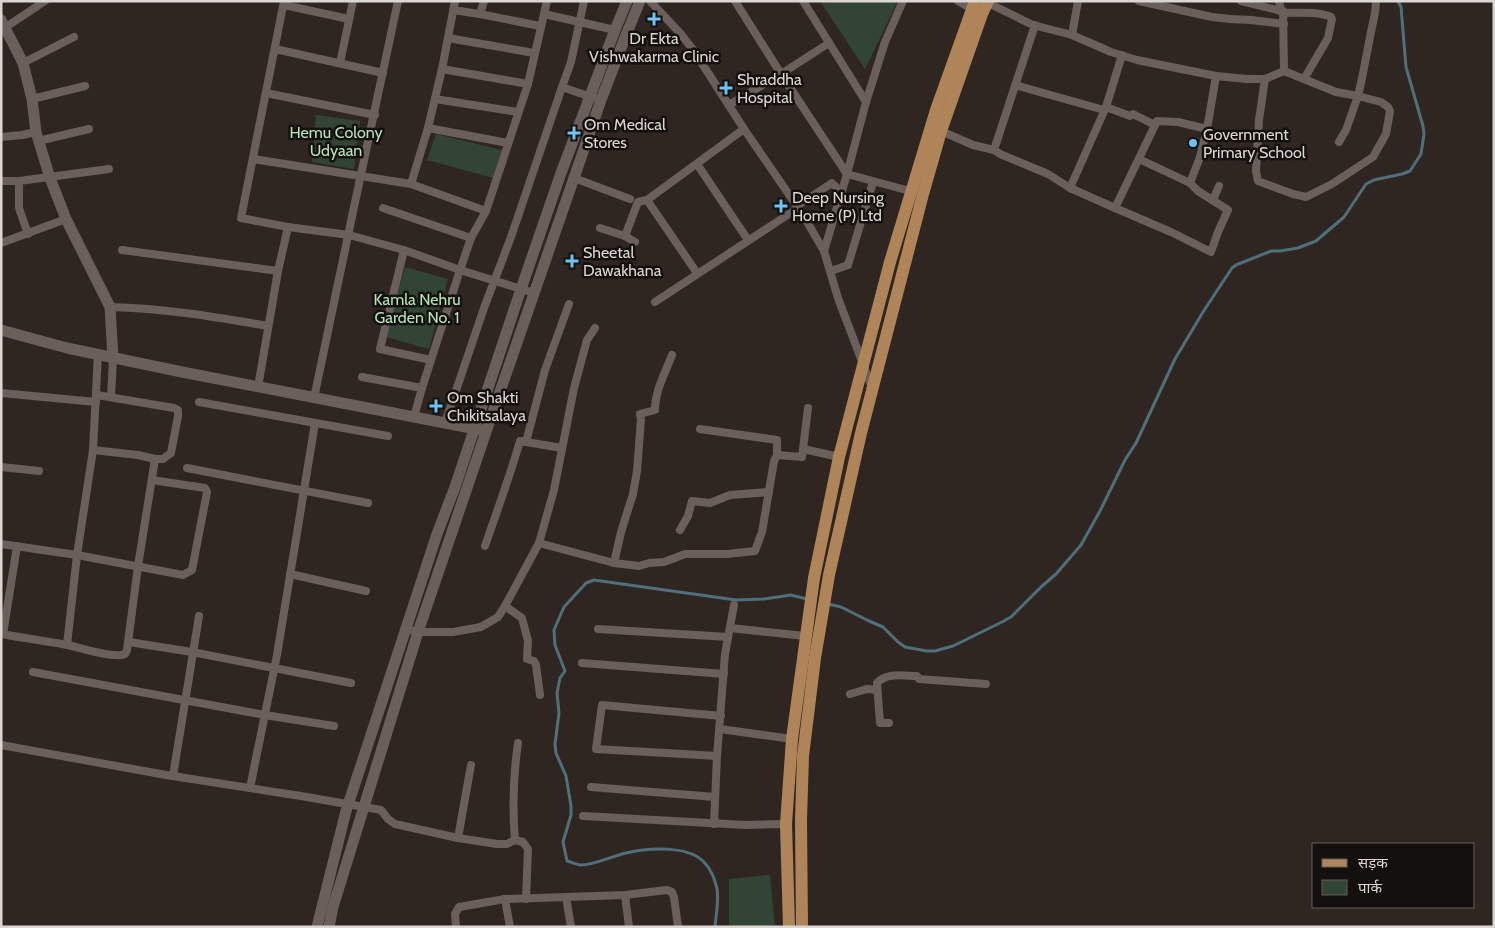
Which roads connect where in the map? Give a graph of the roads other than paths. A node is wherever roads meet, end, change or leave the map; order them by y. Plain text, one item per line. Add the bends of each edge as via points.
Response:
1 (45, 1) edge
2 (353, 1) edge
3 (398, 1) edge
4 (454, 1) edge
5 (484, 1) edge
6 (547, 1) edge
7 (584, 1) edge
8 (627, 1) edge
9 (640, 1) edge
10 (650, 1) edge
11 (735, 1) edge
12 (803, 1) edge
13 (903, 1) edge
14 (958, 1) edge
15 (1078, 1) edge
16 (1139, 1) edge
17 (1240, 1) edge
18 (1279, 1) edge
19 (1376, 1) edge
20 (284, 3) edge
21 (981, 6) edge
22 (453, 10) junction
23 (1282, 12) junction
24 (480, 14) junction
25 (544, 14) junction
26 (349, 19) junction
27 (580, 21) junction
28 (4, 24) edge
29 (1284, 24) junction
30 (1035, 25) junction
31 (540, 26) junction
32 (615, 30) junction
33 (1072, 35) junction
34 (74, 37) dead end
35 (448, 38) junction
36 (829, 43) junction
37 (275, 49) junction
38 (534, 53) junction
39 (1122, 55) junction
40 (23, 63) junction
41 (340, 63) junction
42 (442, 69) junction
43 (1284, 71) junction
44 (384, 73) junction
45 (781, 74) junction
46 (1216, 76) junction
47 (1265, 79) junction
48 (1304, 79) junction
49 (528, 84) junction
50 (1015, 85) junction
51 (85, 86) dead end
52 (562, 87) junction
53 (266, 93) junction
54 (590, 96) junction
55 (1358, 96) junction
56 (32, 99) junction
57 (435, 99) junction
58 (601, 100) junction
59 (866, 102) junction
60 (729, 105) junction
61 (1105, 109) junction
62 (518, 112) junction
63 (375, 115) junction
64 (1156, 125) junction
65 (428, 128) junction
66 (89, 129) dead end
67 (744, 129) junction
68 (1207, 130) junction
69 (941, 132) junction
70 (1, 137) edge
71 (37, 137) junction
72 (1339, 142) dead end
73 (508, 143) junction
74 (994, 150) junction
75 (253, 159) junction
76 (1139, 159) junction
77 (697, 164) junction
78 (109, 169) dead end
79 (847, 174) junction
80 (360, 175) junction
81 (50, 178) junction
82 (574, 178) junction
83 (1, 181) edge
84 (20, 181) junction
85 (873, 182) junction
86 (1190, 183) junction
87 (411, 184) junction
88 (1219, 186) dead end
89 (1070, 188) junction
90 (910, 191) junction
91 (842, 193) junction
92 (630, 199) dead end
93 (647, 200) junction
94 (1213, 200) junction
95 (797, 207) junction
96 (383, 208) dead end
97 (1115, 208) junction
98 (486, 211) junction
99 (66, 219) junction
100 (288, 227) junction
101 (600, 228) dead end
102 (28, 234) junction
103 (349, 235) junction
104 (624, 236) junction
105 (471, 238) junction
106 (539, 238) junction
107 (748, 240) junction
108 (635, 242) dead end
109 (1, 243) edge
110 (551, 243) junction
111 (122, 250) dead end
112 (404, 250) junction
113 (824, 251) junction
114 (460, 270) junction
115 (831, 270) junction
116 (278, 271) junction
117 (698, 273) junction
118 (494, 281) junction
119 (521, 289) junction
120 (534, 293) junction
121 (655, 302) dead end
122 (570, 304) dead end
123 (110, 307) junction
124 (268, 326) junction
125 (595, 328) dead end
126 (1, 330) edge
127 (98, 354) junction
128 (672, 355) dead end
129 (113, 358) junction
130 (431, 360) junction
131 (863, 365) junction
132 (362, 377) dead end
133 (258, 387) junction
134 (422, 388) junction
135 (872, 388) junction
136 (1, 394) edge
137 (112, 397) junction
138 (97, 398) junction
139 (314, 398) junction
140 (199, 402) dead end
141 (808, 408) dead end
142 (414, 417) junction
143 (315, 423) junction
144 (445, 424) junction
145 (474, 428) junction
146 (700, 429) dead end
147 (486, 432) junction
148 (388, 436) dead end
149 (526, 442) junction
150 (562, 448) junction
151 (803, 449) junction
152 (93, 450) junction
153 (777, 455) junction
154 (839, 457) junction
155 (156, 458) junction
156 (1, 467) edge
157 (187, 468) dead end
158 (39, 471) dead end
159 (152, 480) junction
160 (304, 490) junction
161 (769, 492) junction
162 (368, 503) dead end
163 (680, 530) dead end
164 (539, 543) junction
165 (1, 544) edge
166 (17, 546) junction
167 (486, 546) dead end
168 (77, 555) junction
169 (614, 563) junction
170 (138, 566) junction
171 (290, 574) junction
172 (366, 591) dead end
173 (734, 605) dead end
174 (505, 606) junction
175 (199, 616) dead end
176 (730, 628) junction
177 (406, 629) junction
178 (598, 629) dead end
179 (418, 632) junction
180 (2, 634) edge
181 (805, 636) junction
182 (728, 637) junction
183 (129, 642) junction
184 (66, 645) junction
185 (192, 652) junction
186 (582, 663) dead end
187 (274, 668) junction
188 (33, 672) dead end
189 (724, 674) junction
190 (352, 683) dead end
191 (986, 684) dead end
192 (877, 690) junction
193 (850, 694) dead end
194 (540, 696) dead end
195 (184, 700) junction
196 (265, 715) junction
197 (721, 716) junction
198 (889, 724) dead end
199 (334, 726) dead end
200 (720, 729) junction
201 (792, 739) junction
202 (518, 743) dead end
203 (1, 745) edge
204 (717, 756) junction
205 (471, 765) dead end
206 (173, 776) junction
207 (591, 787) dead end
208 (250, 788) junction
209 (715, 797) junction
210 (349, 803) junction
211 (364, 806) junction
212 (583, 816) dead end
213 (714, 824) junction
214 (786, 824) junction
215 (458, 838) junction
216 (516, 840) junction
217 (624, 895) junction
218 (566, 897) junction
219 (505, 899) junction
220 (526, 899) junction
221 (317, 927) edge
222 (328, 927) edge
223 (456, 927) edge
224 (510, 927) edge
225 (571, 927) edge
226 (629, 927) edge
227 (678, 927) edge
228 (789, 927) edge
229 (802, 927) edge

1 - 28 street
2 - 26 street
3 - 44 street
4 - 22 street
5 - 24 street
6 - 25 street
7 - 27 street
8 - 32 main road
9 - 58 main road
10 - 60 street via 680,33
11 - 45 street
12 - 36 street
13 - 59 street via 885,42
14 - 21 street
15 - 33 street
16 - 29 street via 1230,20
17 - 23 street
18 - 23 street
19 - 55 street
20 - 26 street
20 - 37 street
21 - 30 street
21 - 69 main road
21 - 90 main road via 936,110
22 - 24 street
22 - 35 street
23 - 29 street
23 - 48 street via 1328,15 1332,19 1328,38
24 - 31 street
25 - 27 street
25 - 31 street
26 - 41 street
27 - 32 street
27 - 52 street
28 - 40 main road
29 - 43 street
30 - 33 street
30 - 50 street
31 - 38 street
32 - 54 main road
33 - 39 street
34 - 40 street
35 - 38 street
35 - 42 street
36 - 45 street
36 - 59 street
37 - 41 street
37 - 53 street
38 - 49 street
39 - 46 street
39 - 61 street
40 - 56 main road
41 - 44 street
42 - 49 street
42 - 57 street
43 - 47 street
43 - 48 street
44 - 63 street
45 - 60 street
45 - 79 street
46 - 47 street
46 - 68 street
47 - 55 street via 1259,120 1258,181 1306,197 1373,157 1386,134 1388,107
48 - 55 street via 1336,92
49 - 62 street
50 - 61 street
50 - 74 street
51 - 56 street
52 - 54 street
52 - 118 street
53 - 63 street
53 - 75 street
54 - 58 street
54 - 106 main road
55 - 72 street
56 - 71 main road
57 - 62 street
57 - 65 street
58 - 82 main road
59 - 79 street
60 - 67 street
61 - 64 street via 1133,114
61 - 89 street
62 - 73 street
63 - 80 street
64 - 68 street via 1157,121 1178,122
64 - 76 street
65 - 73 street
65 - 87 street
66 - 71 street
67 - 77 street
67 - 95 street
68 - 86 street
69 - 74 street
69 - 135 main road
70 - 71 street
71 - 81 main road
73 - 98 street
74 - 89 street via 1048,174
75 - 80 street
75 - 100 street via 241,218
76 - 86 street
76 - 97 street
77 - 93 street
77 - 107 street
78 - 81 street
79 - 85 street
79 - 91 street
80 - 87 street
80 - 103 street
81 - 84 street
81 - 99 main road
82 - 92 street
82 - 110 main road
83 - 84 street
84 - 102 street via 19,208
85 - 90 street
85 - 115 street via 848,265
86 - 94 street
87 - 98 street
88 - 94 street
89 - 97 street
90 - 131 main road
91 - 95 street via 832,183
91 - 113 street
93 - 104 street via 638,202
93 - 117 street
94 - 97 street via 1228,210 1211,252
95 - 107 street
95 - 113 street
96 - 105 street
98 - 105 street
99 - 102 street
99 - 123 main road
100 - 103 street
100 - 116 street
101 - 104 street
102 - 109 street
103 - 112 street
103 - 139 street
104 - 108 street
105 - 114 street
106 - 110 main road
106 - 119 main road
107 - 117 street
110 - 120 main road
111 - 116 street
112 - 114 street
112 - 130 street via 380,349
113 - 115 street
114 - 118 street
114 - 130 street
115 - 131 street
116 - 124 street
117 - 121 street
118 - 119 street
118 - 144 street
119 - 120 street
119 - 145 main road
120 - 147 main road
122 - 149 street via 545,370
123 - 124 street via 161,309
123 - 129 main road
124 - 133 street
125 - 150 street via 587,340
126 - 127 main road
127 - 129 main road
127 - 138 street
128 - 169 street via 655,400 655,410 640,414 636,479
129 - 133 main road
129 - 137 street
130 - 134 street
131 - 135 street
131 - 154 main road
132 - 134 street
133 - 139 main road
134 - 142 street
135 - 229 main road via 829,575 803,756
136 - 138 street
137 - 138 street
137 - 155 street via 178,410 171,453 163,459
138 - 152 street
139 - 142 main road
140 - 143 street
141 - 151 street
142 - 144 main road
143 - 148 street
143 - 160 street
144 - 145 main road
145 - 147 main road
145 - 177 main road
146 - 153 street via 777,440
147 - 179 main road
149 - 150 street
149 - 167 street via 520,441
150 - 164 street
151 - 153 street via 802,456
151 - 154 street
152 - 155 street
152 - 168 street
153 - 161 street
154 - 181 main road
155 - 159 street
156 - 158 street
157 - 160 street
159 - 170 street
159 - 170 street via 205,488 207,492 192,570 183,575
160 - 162 street
160 - 171 street
161 - 163 street via 730,494 710,503 692,501
161 - 169 street via 755,551 685,554 639,566
164 - 169 street
164 - 174 street
165 - 166 street
166 - 168 street
166 - 180 street
168 - 170 street
168 - 184 street
170 - 183 street
171 - 172 street
171 - 187 street
173 - 176 street
174 - 179 street via 498,617 481,627 453,632
174 - 194 street via 522,618 528,641 527,659 536,665
175 - 185 street
176 - 181 street
176 - 182 street
177 - 179 street
177 - 210 main road
178 - 182 street
179 - 211 main road
180 - 184 street
181 - 201 main road
182 - 189 street
183 - 184 street via 122,656
183 - 185 street
185 - 187 street
185 - 195 street
186 - 189 street
187 - 190 street
187 - 196 street
188 - 195 street
189 - 197 street
191 - 192 street via 894,675 881,679
192 - 193 street
192 - 198 street via 880,723
195 - 196 street
195 - 206 street
196 - 199 street
196 - 208 street
197 - 200 street
197 - 204 street via 602,705 596,750
200 - 201 street
200 - 204 street
201 - 214 main road
202 - 216 street via 513,776
203 - 206 street
204 - 209 street
205 - 215 street
206 - 208 street
207 - 209 street
208 - 210 street
209 - 213 street
210 - 211 street
210 - 221 main road
211 - 215 street via 381,810 395,824
211 - 222 main road
212 - 213 street
213 - 214 street
214 - 228 main road
215 - 216 street via 507,844
216 - 220 street via 523,842 528,849
217 - 218 street
217 - 226 street
217 - 227 street via 672,892
218 - 220 street
218 - 225 street
219 - 220 street
219 - 223 street via 459,907 454,914
219 - 224 street

